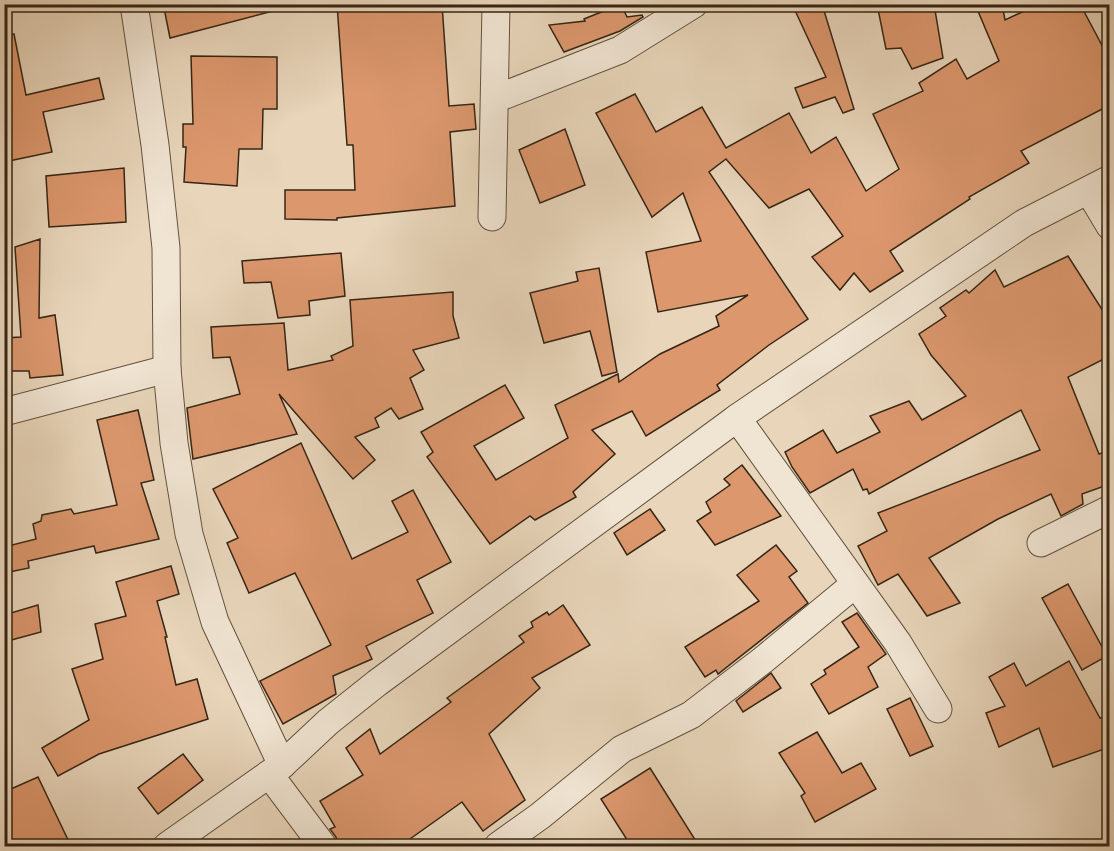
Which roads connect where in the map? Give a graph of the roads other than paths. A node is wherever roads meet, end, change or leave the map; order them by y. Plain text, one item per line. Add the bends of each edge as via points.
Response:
1 (134, 4) edge
2 (496, 4) edge
3 (694, 4) edge
4 (495, 99) junction
5 (1099, 185) edge
6 (492, 217) dead end
7 (1110, 226) edge
8 (166, 369) junction
9 (4, 412) edge
10 (737, 418) junction
11 (1110, 509) edge
12 (1041, 543) dead end
13 (855, 584) junction
14 (938, 709) dead end
15 (276, 770) junction
16 (167, 846) edge
17 (323, 846) edge
18 (498, 846) edge

1 - 8 street via 166,248
2 - 4 street
3 - 4 street via 620,50
4 - 6 street
5 - 7 street
5 - 10 street via 1024,223
8 - 9 street
8 - 15 street via 189,534 215,622
10 - 13 street
10 - 15 street via 378,683
11 - 12 street
13 - 14 street via 898,643
13 - 18 street via 691,715 622,749
15 - 16 street
15 - 17 street

